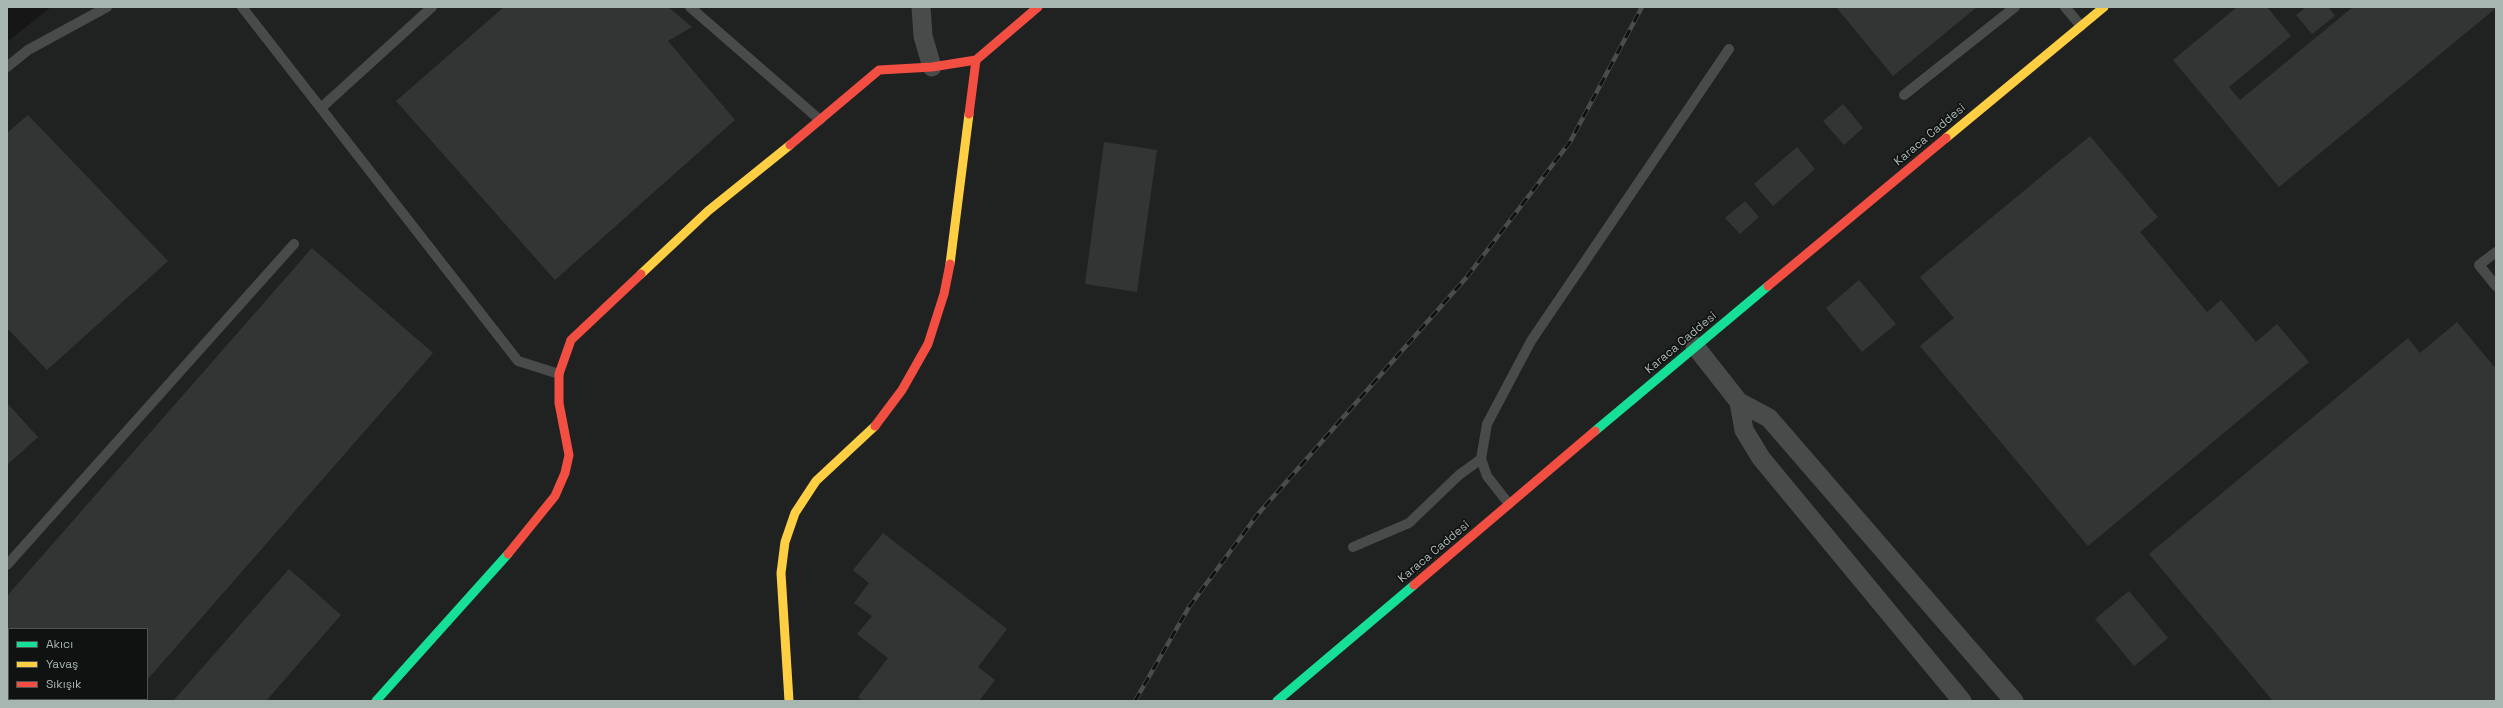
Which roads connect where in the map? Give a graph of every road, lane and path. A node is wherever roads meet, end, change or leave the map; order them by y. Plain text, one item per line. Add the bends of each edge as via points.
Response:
1 (107, 7) edge
2 (242, 7) edge
3 (432, 7) edge
4 (690, 7) edge
5 (921, 7) edge
6 (1038, 7) edge
7 (2015, 7) edge
8 (2065, 7) edge
9 (2104, 7) edge
10 (2081, 26) junction
11 (1729, 49) dead end
12 (976, 60) junction
13 (7, 66) edge
14 (932, 67) junction
15 (1904, 95) dead end
16 (321, 108) junction
17 (820, 120) junction
18 (294, 244) dead end
19 (2496, 252) edge
20 (2496, 286) edge
21 (1695, 346) junction
22 (559, 374) junction
23 (1739, 402) junction
24 (1481, 459) junction
25 (1509, 504) junction
26 (1353, 547) dead end
27 (7, 565) edge
28 (376, 701) edge
29 (789, 701) edge
30 (1277, 701) edge
31 (1962, 701) edge
32 (2014, 701) edge

1 - 13 lane via 28,50
2 - 16 lane
3 - 16 lane
4 - 17 lane
5 - 14 street via 923,36
6 - 12 street
7 - 15 lane
8 - 10 lane
9 - 10 street, Karaca Caddesi
10 - 21 street, Karaca Caddesi
11 - 24 lane via 1531,341 1486,424
12 - 14 street
12 - 29 street via 949,268 943,300 928,344 902,390 886,412 869,432 816,481 805,496 785,542 781,573
14 - 17 street via 879,70
16 - 22 lane via 518,361
17 - 22 street via 708,211 571,340
18 - 27 lane
19 - 20 lane via 2479,265
21 - 23 street
21 - 25 street, Karaca Caddesi
22 - 28 street via 559,403 569,455 565,474 555,496 529,530
23 - 31 street via 1744,430 1761,458
23 - 32 street via 1769,418
24 - 25 lane via 1487,476
24 - 26 lane via 1459,475 1409,523
25 - 30 street, Karaca Caddesi

